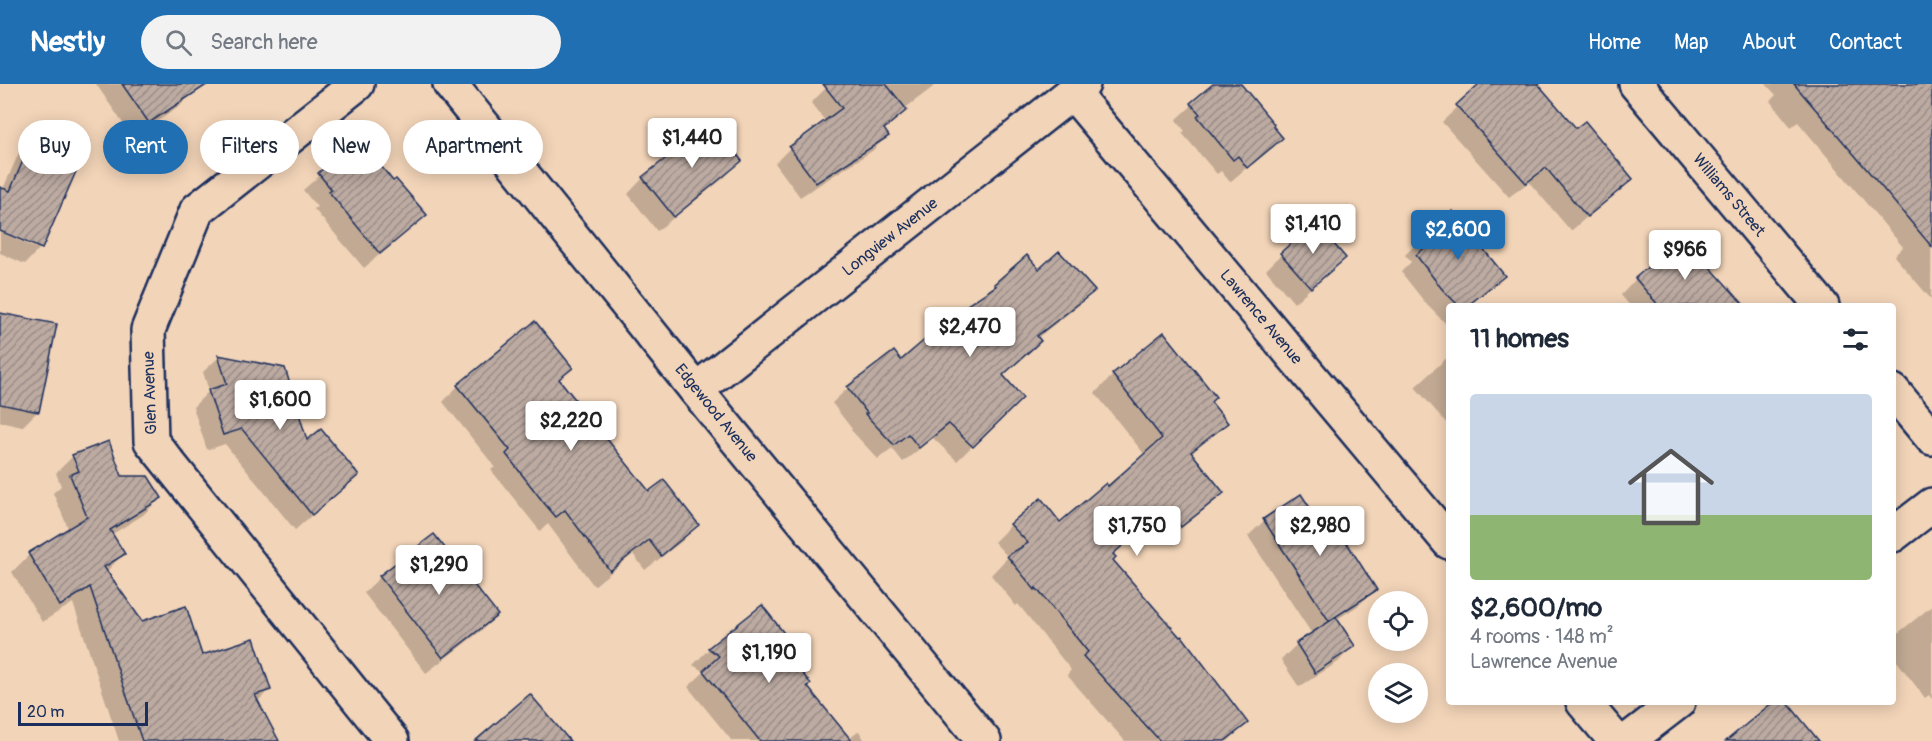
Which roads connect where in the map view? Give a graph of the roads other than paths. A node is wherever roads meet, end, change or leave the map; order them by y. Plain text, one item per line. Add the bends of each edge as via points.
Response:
1 (357, 84) edge
2 (450, 84) edge
3 (1636, 84) edge
4 (1078, 88) edge
5 (1819, 303) edge
6 (696, 390) junction
7 (1896, 395) edge
8 (1932, 438) edge
9 (1932, 505) edge
10 (1896, 533) edge
11 (1446, 538) edge
12 (1586, 705) edge
13 (1674, 705) edge
14 (393, 741) edge
15 (984, 741) edge
16 (1616, 741) edge
17 (1627, 741) edge

1 - 14 street, Glen Avenue via 197,210 148,330 151,441
2 - 6 street, Edgewood Avenue
3 - 5 street, Williams Street
4 - 6 street, Longview Avenue
4 - 11 street, Lawrence Avenue
6 - 15 street, Edgewood Avenue
7 - 8 street
9 - 10 street
12 - 16 street
13 - 17 street

